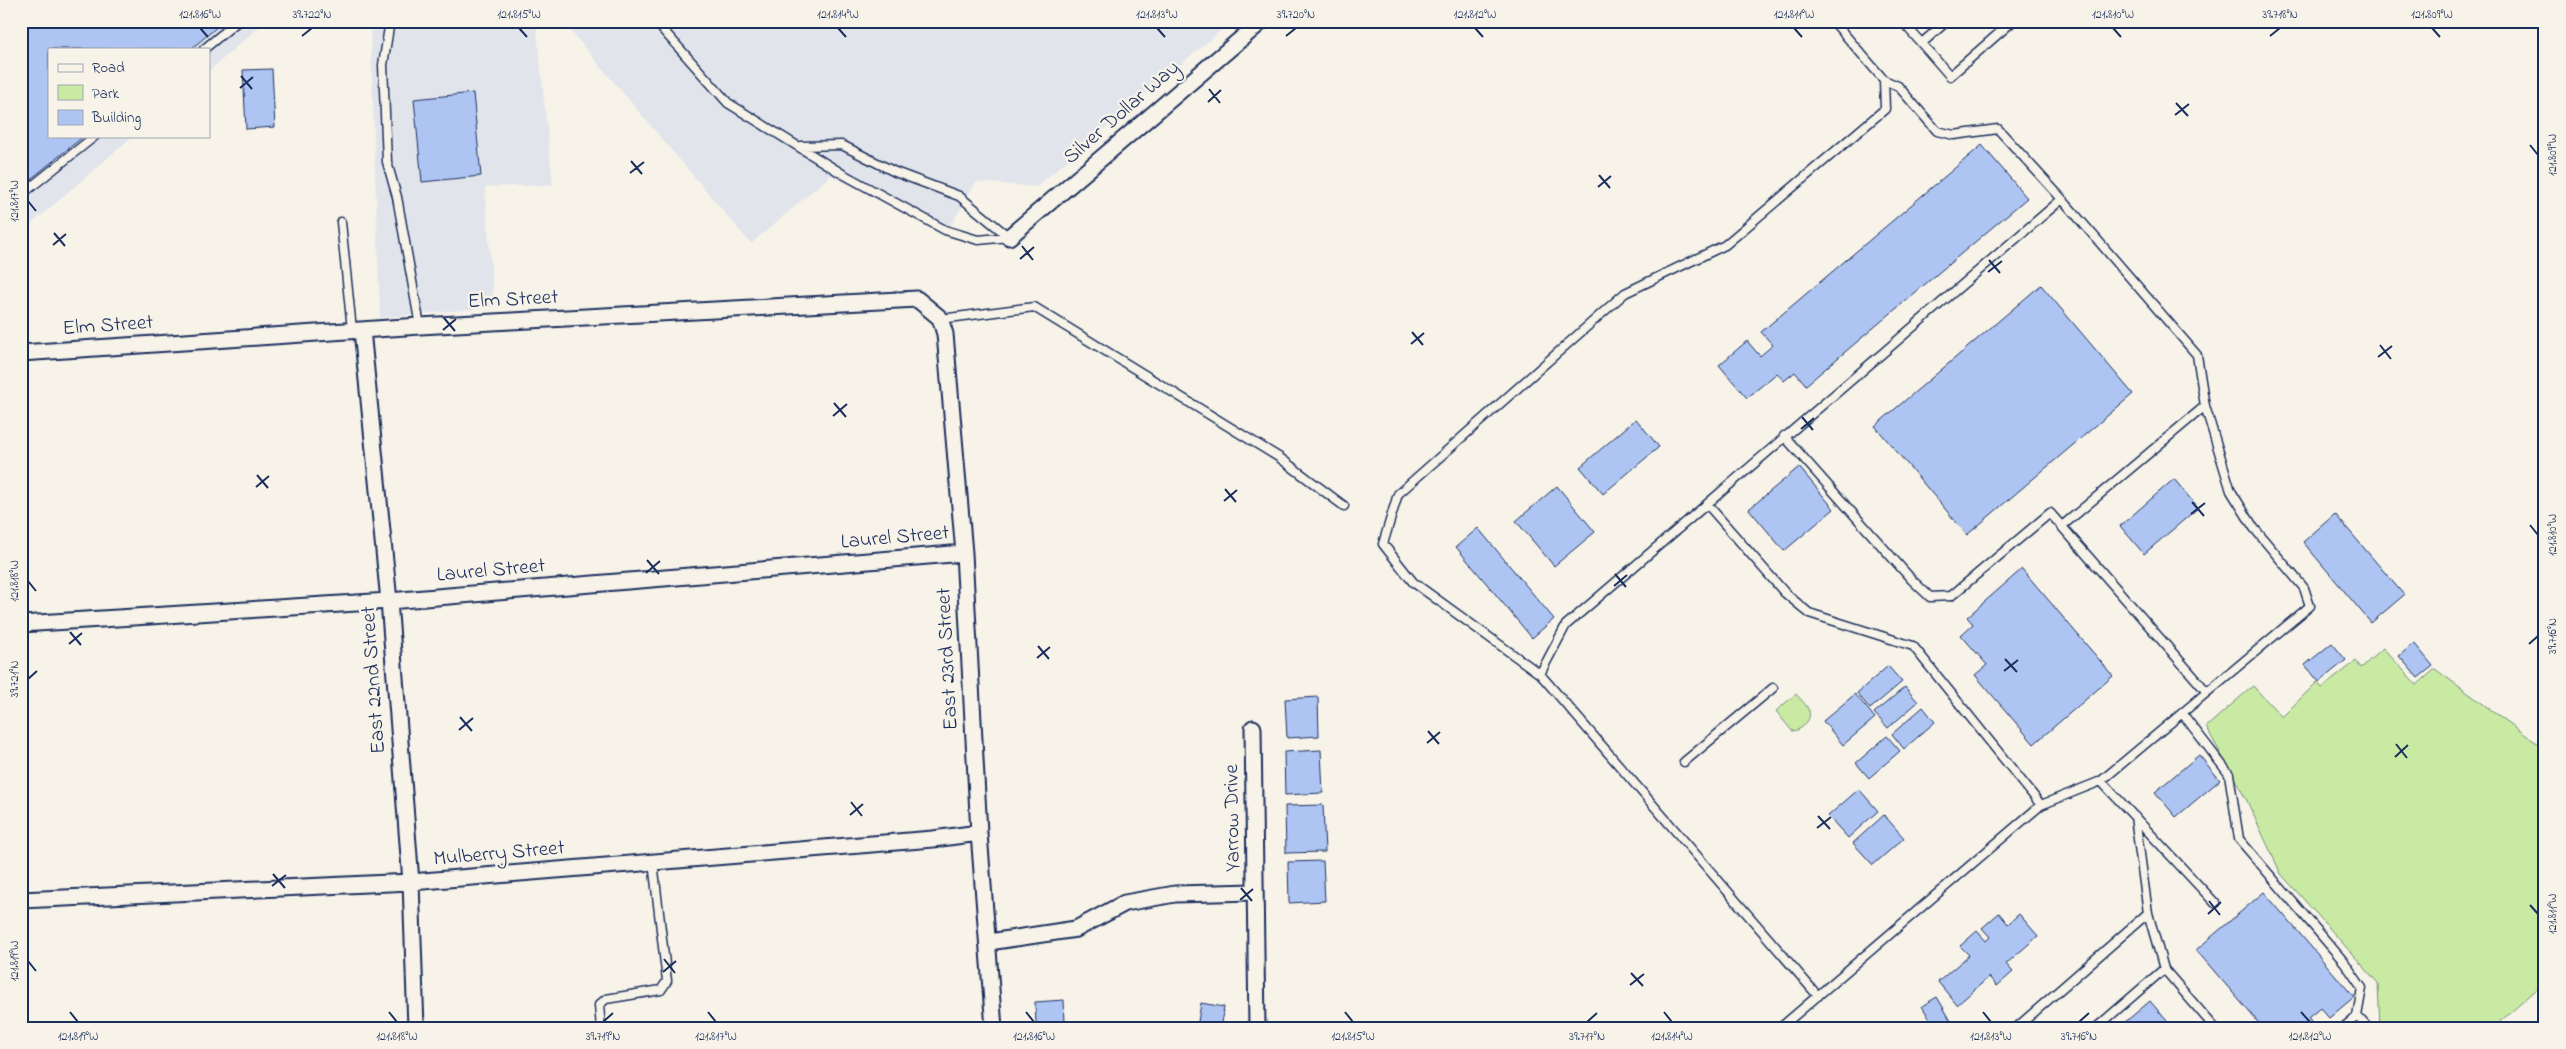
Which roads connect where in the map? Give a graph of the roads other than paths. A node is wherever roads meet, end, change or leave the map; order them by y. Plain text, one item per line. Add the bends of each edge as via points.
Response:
1 (238, 21) edge
2 (390, 21) edge
3 (655, 21) edge
4 (1262, 21) edge
5 (1832, 21) edge
6 (1902, 21) edge
7 (1947, 21) edge
8 (2013, 21) edge
9 (1922, 44) junction
10 (205, 48) edge
11 (1884, 80) junction
12 (92, 138) edge
13 (800, 146) junction
14 (21, 195) edge
15 (2062, 200) junction
16 (341, 222) dead end
17 (1009, 237) junction
18 (941, 319) junction
19 (420, 326) junction
20 (357, 330) junction
21 (21, 353) edge
22 (2205, 406) junction
23 (1784, 436) junction
24 (1707, 504) junction
25 (1344, 506) dead end
26 (2062, 526) junction
27 (964, 553) junction
28 (389, 601) junction
29 (21, 624) edge
30 (1540, 674) junction
31 (1773, 688) dead end
32 (2207, 692) junction
33 (2182, 713) junction
34 (1253, 728) dead end
35 (1684, 762) dead end
36 (2101, 782) junction
37 (2042, 805) junction
38 (2135, 817) junction
39 (979, 833) junction
40 (653, 862) junction
41 (411, 882) junction
42 (1255, 892) junction
43 (21, 900) edge
44 (2215, 903) dead end
45 (2148, 913) junction
46 (989, 942) junction
47 (2164, 969) junction
48 (1818, 996) junction
49 (2357, 1016) junction
50 (2025, 1021) junction
51 (416, 1028) edge
52 (601, 1028) edge
53 (994, 1028) edge
54 (1257, 1028) edge
55 (1780, 1028) edge
56 (2016, 1028) edge
57 (2031, 1028) edge
58 (2096, 1028) edge
59 (2215, 1028) edge
60 (2343, 1028) edge
61 (2368, 1028) edge

1 - 10 lane
2 - 19 lane via 383,65 387,162 397,197
3 - 13 lane via 728,103
4 - 17 street, Silver Dollar Way
5 - 11 lane
6 - 9 lane
7 - 9 lane
8 - 9 lane via 1950,76
11 - 15 lane via 1898,86 1937,131 1954,135 1998,129
11 - 30 lane via 1885,109 1878,115 1724,245 1625,293 1398,494 1383,544 1413,582
12 - 14 lane
13 - 17 lane via 840,173 945,230 978,240
13 - 17 lane via 842,146 895,172 960,196
15 - 22 lane via 2196,355
15 - 23 lane
16 - 20 lane
18 - 19 street, Elm Street via 917,299
18 - 25 lane via 1034,307 1280,458
18 - 27 street, East 23rd Street via 945,334
19 - 20 street, Elm Street
20 - 21 street, Elm Street
20 - 28 street, East 22nd Street
22 - 26 lane
22 - 32 lane via 2231,491 2254,528 2304,588 2310,606
23 - 24 lane
23 - 26 lane via 1930,597 1951,596 2050,513
24 - 30 lane via 1566,625
24 - 37 lane via 1785,593 1809,612 1913,646
26 - 32 lane
27 - 28 street, Laurel Street
27 - 39 street, East 23rd Street
28 - 29 street, Laurel Street
28 - 41 street, East 22nd Street
30 - 48 lane
31 - 35 lane
32 - 33 lane
33 - 36 lane
33 - 49 lane via 2229,774 2239,839 2345,963 2362,988
34 - 42 street, Yarrow Drive
36 - 37 lane
36 - 38 lane
37 - 48 lane
38 - 44 lane
38 - 45 lane
39 - 40 street, Mulberry Street
39 - 46 street, East 23rd Street
40 - 41 street, Mulberry Street
40 - 52 lane via 667,981 662,990 606,999 599,1005
41 - 43 street, Mulberry Street
41 - 51 street, East 22nd Street
42 - 46 street via 1175,894 1125,904 1076,929
42 - 54 street, Yarrow Drive
45 - 47 lane
45 - 50 lane
46 - 53 street, East 23rd Street
47 - 58 lane
47 - 59 lane
48 - 55 lane
49 - 60 lane
49 - 61 lane
50 - 56 lane
50 - 57 lane

